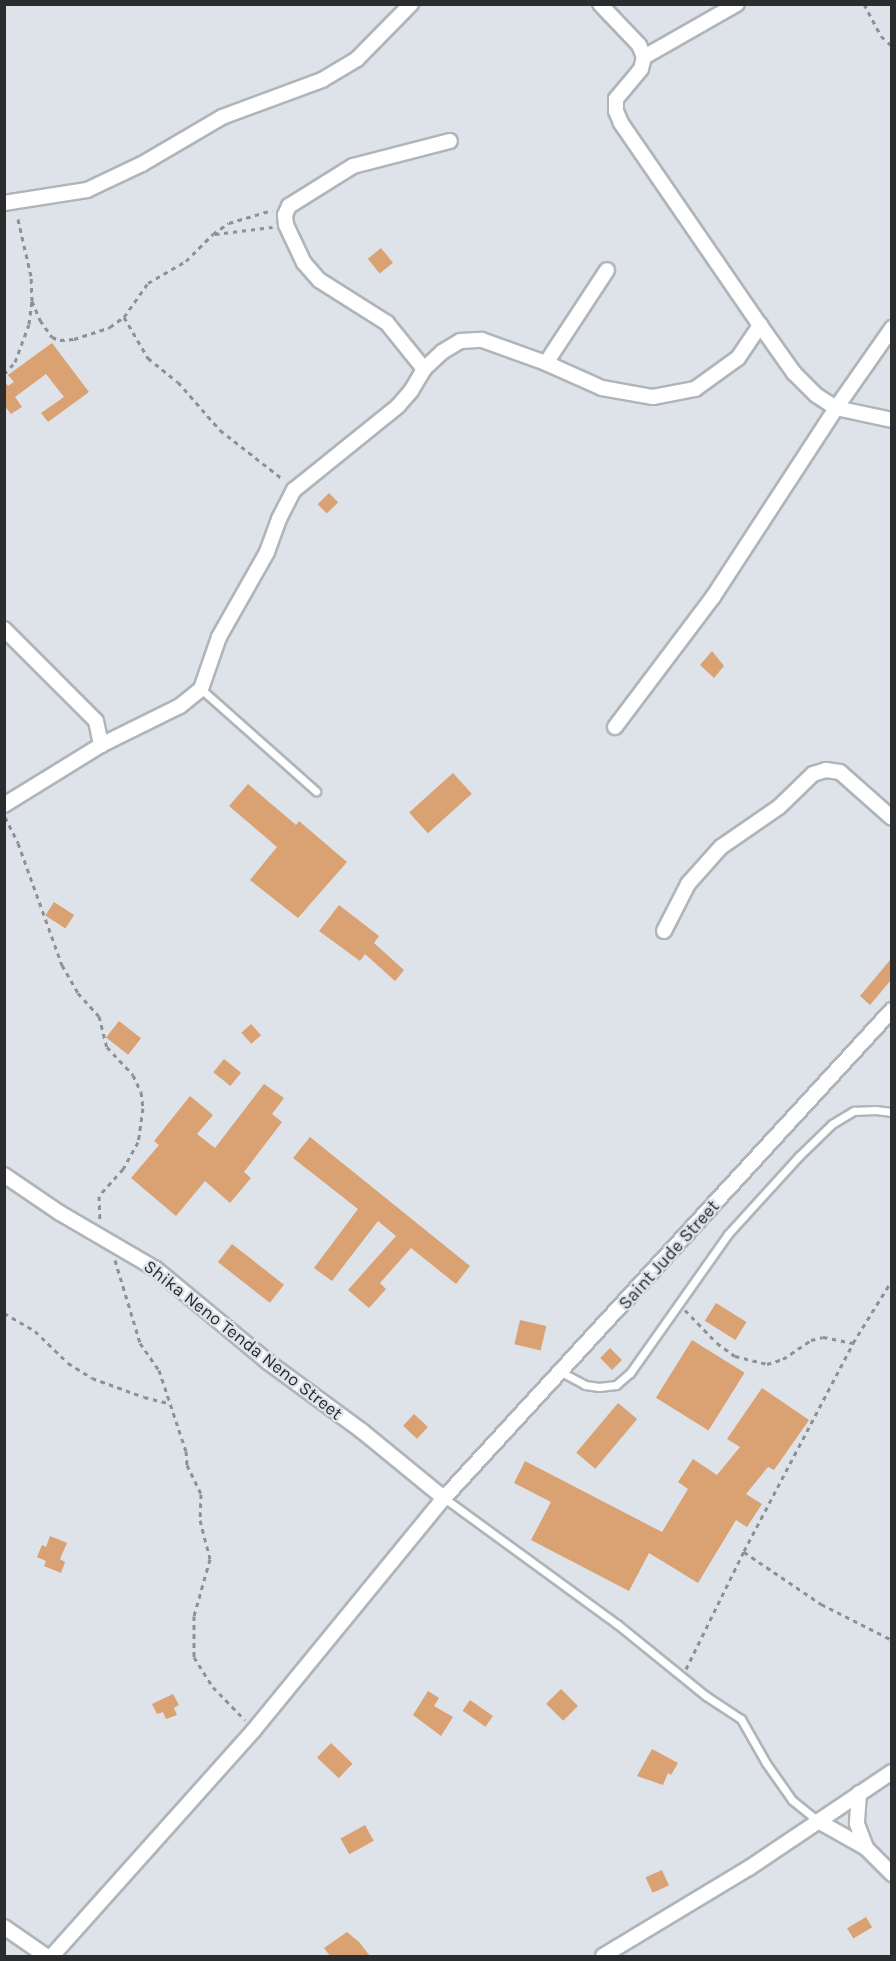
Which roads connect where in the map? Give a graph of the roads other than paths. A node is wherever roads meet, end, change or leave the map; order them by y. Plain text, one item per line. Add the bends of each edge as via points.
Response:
1 (411, 4) edge
2 (600, 4) edge
3 (737, 4) edge
4 (644, 57) junction
5 (450, 141) dead end
6 (9, 202) edge
7 (608, 270) dead end
8 (760, 325) junction
9 (891, 328) edge
10 (546, 363) junction
11 (424, 369) junction
12 (836, 408) junction
13 (891, 420) edge
14 (4, 629) edge
15 (201, 689) junction
16 (615, 727) dead end
17 (101, 745) junction
18 (316, 791) dead end
19 (4, 805) edge
20 (891, 818) edge
21 (664, 931) dead end
22 (891, 1010) edge
23 (891, 1112) edge
24 (4, 1175) edge
25 (561, 1372) junction
26 (444, 1498) junction
27 (891, 1772) edge
28 (859, 1793) junction
29 (818, 1821) junction
30 (866, 1848) junction
31 (891, 1874) edge
32 (4, 1927) edge
33 (46, 1956) edge
34 (52, 1956) edge
35 (603, 1956) edge

1 - 6 street via 357,59 322,80 222,117 142,164 87,190
2 - 4 street via 639,45
3 - 4 street
4 - 8 street via 641,69 616,99 615,111
5 - 11 street via 353,166 288,206 285,215 304,262 319,280 387,323
7 - 10 street
8 - 10 street via 738,358 695,389 652,397 602,388
8 - 12 street via 794,373
9 - 12 street
10 - 11 street via 482,340 460,341
11 - 15 street via 398,406 294,490 267,552 219,637
12 - 13 street
12 - 16 street via 713,597
14 - 17 street via 96,721
15 - 17 street via 180,706
15 - 18 lane
17 - 19 street
20 - 21 street via 840,772 826,770 813,774 779,807 720,847 688,884
22 - 25 street, Saint Jude Street
23 - 25 lane via 854,1111 832,1124 799,1156 728,1234 630,1373 616,1385 585,1385
24 - 26 street, Shika Neno Tenda Neno Street via 156,1269 268,1362
25 - 26 street, Saint Jude Street
26 - 29 lane via 741,1719 792,1800
26 - 34 street, Saint Jude Street via 254,1730
27 - 28 street
28 - 29 street
28 - 30 street via 857,1824
29 - 30 street
29 - 35 street via 672,1917
30 - 31 street
32 - 33 street

